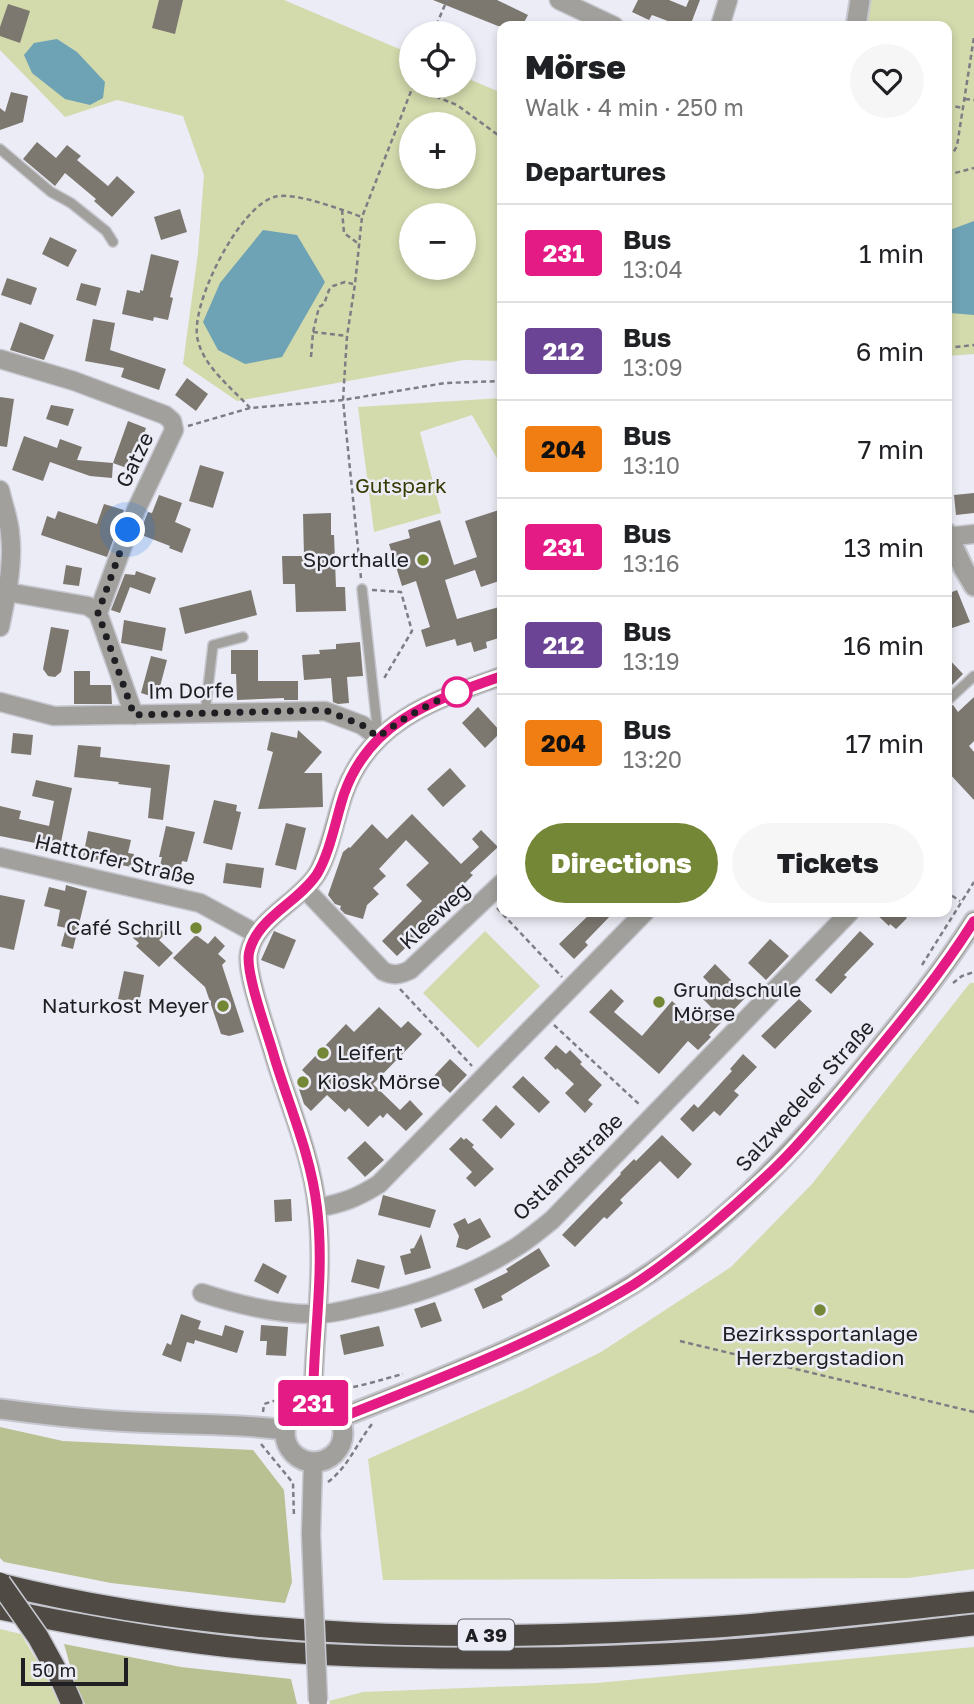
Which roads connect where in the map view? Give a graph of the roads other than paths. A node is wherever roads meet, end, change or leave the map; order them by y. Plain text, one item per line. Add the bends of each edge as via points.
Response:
1 (559, 0) edge
2 (728, 0) edge
3 (860, 0) edge
4 (603, 21) edge
5 (722, 21) edge
6 (857, 21) edge
7 (0, 149) edge
8 (113, 242) dead end
9 (0, 359) edge
10 (0, 490) edge
11 (974, 534) edge
12 (952, 536) edge
13 (952, 545) edge
14 (974, 586) edge
15 (362, 589) road end
16 (7, 592) junction
17 (98, 613) junction
18 (0, 627) edge
19 (243, 637) dead end
20 (974, 676) edge
21 (497, 678) edge
22 (952, 696) edge
23 (0, 702) edge
24 (205, 713) junction
25 (134, 715) junction
26 (378, 737) junction
27 (0, 858) edge
28 (304, 889) junction
29 (493, 892) edge
30 (640, 917) edge
31 (845, 917) edge
32 (972, 930) edge
33 (257, 934) junction
34 (317, 1208) junction
35 (202, 1293) dead end
36 (318, 1314) junction
37 (313, 1396) junction
38 (0, 1409) edge
39 (340, 1418) junction
40 (285, 1430) junction
41 (313, 1463) junction
42 (0, 1583) edge
43 (974, 1602) edge
44 (0, 1609) edge
45 (974, 1625) edge
46 (318, 1702) edge
47 (72, 1704) edge

1 - 4 street
2 - 5 street
3 - 6 street
7 - 8 lane via 106,231
9 - 17 street, Gatze via 74,381 172,421 174,430 136,510
10 - 16 street via 10,532
11 - 12 street
13 - 14 street
15 - 26 lane
16 - 17 street via 88,607
16 - 18 street
17 - 25 street
19 - 24 lane via 213,645
20 - 22 lane
21 - 26 street via 432,702
23 - 25 street, Im Dorfe via 54,716
24 - 25 street, Im Dorfe
24 - 26 street, Im Dorfe via 325,710
26 - 28 street via 349,781 317,873
27 - 33 street, Hattorfer Straße via 200,903
28 - 29 street, Kleeweg via 390,975 410,970
28 - 33 street
30 - 34 street via 379,1184 360,1197
31 - 36 street, Ostlandstraße via 552,1220 518,1246 477,1269 434,1285 383,1302
32 - 39 street, Salzwedeler Straße via 815,1125 751,1191 677,1255 528,1342
33 - 34 street via 249,954 249,972 311,1170
34 - 36 street
35 - 36 street, Ostlandstraße via 238,1304
36 - 37 street
37 - 39 street
37 - 40 street via 287,1422
38 - 40 street via 136,1423 205,1423 261,1435
39 - 41 street via 340,1448 324,1461
40 - 41 street via 295,1456
41 - 46 street, bridge
42 - 43 highway, A 39 via 109,1607 264,1627 469,1636 716,1626
42 - 47 highway, bridge via 38,1637
44 - 45 highway, A 39 via 122,1633 237,1648 468,1659 715,1651

